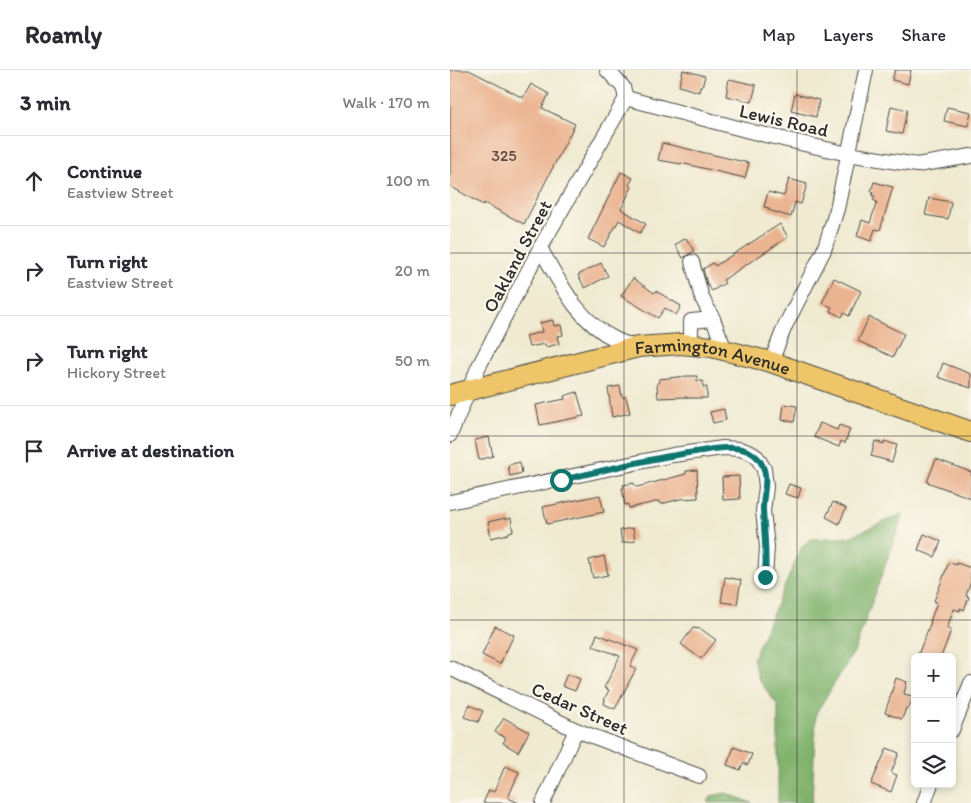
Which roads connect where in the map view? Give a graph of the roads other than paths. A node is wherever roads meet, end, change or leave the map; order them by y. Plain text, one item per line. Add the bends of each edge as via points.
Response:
1 (607, 70) edge
2 (866, 70) edge
3 (626, 98) junction
4 (848, 154) junction
5 (971, 156) edge
6 (540, 248) junction
7 (692, 262) dead end
8 (713, 319) junction
9 (691, 345) junction
10 (638, 347) junction
11 (725, 350) junction
12 (771, 362) junction
13 (469, 389) junction
14 (450, 395) edge
15 (971, 432) edge
16 (450, 435) edge
17 (450, 502) edge
18 (765, 577) dead end
19 (450, 668) edge
20 (971, 683) edge
21 (956, 720) edge
22 (576, 730) junction
23 (699, 776) dead end
24 (930, 788) edge
25 (544, 803) edge
26 (924, 803) edge

1 - 3 street via 623,87
2 - 4 street
3 - 4 street, Lewis Road
3 - 6 street, Oakland Street
4 - 5 street, Lewis Road via 918,165
4 - 12 street via 838,209 822,257 784,326
6 - 10 street via 569,298 587,321 616,340
6 - 13 street, Oakland Street
7 - 8 street via 702,298
8 - 9 street via 691,321
8 - 11 street
9 - 10 highway, Farmington Avenue
9 - 11 highway, Farmington Avenue
10 - 13 highway, Farmington Avenue
11 - 12 highway, Farmington Avenue
12 - 15 highway, Farmington Avenue
13 - 14 highway, Farmington Avenue
13 - 16 street, Oakland Street
17 - 18 street via 673,455 735,448 751,453 761,462 765,477
19 - 22 street, Cedar Street
20 - 21 street
22 - 23 street, Cedar Street
22 - 25 street
24 - 26 street

